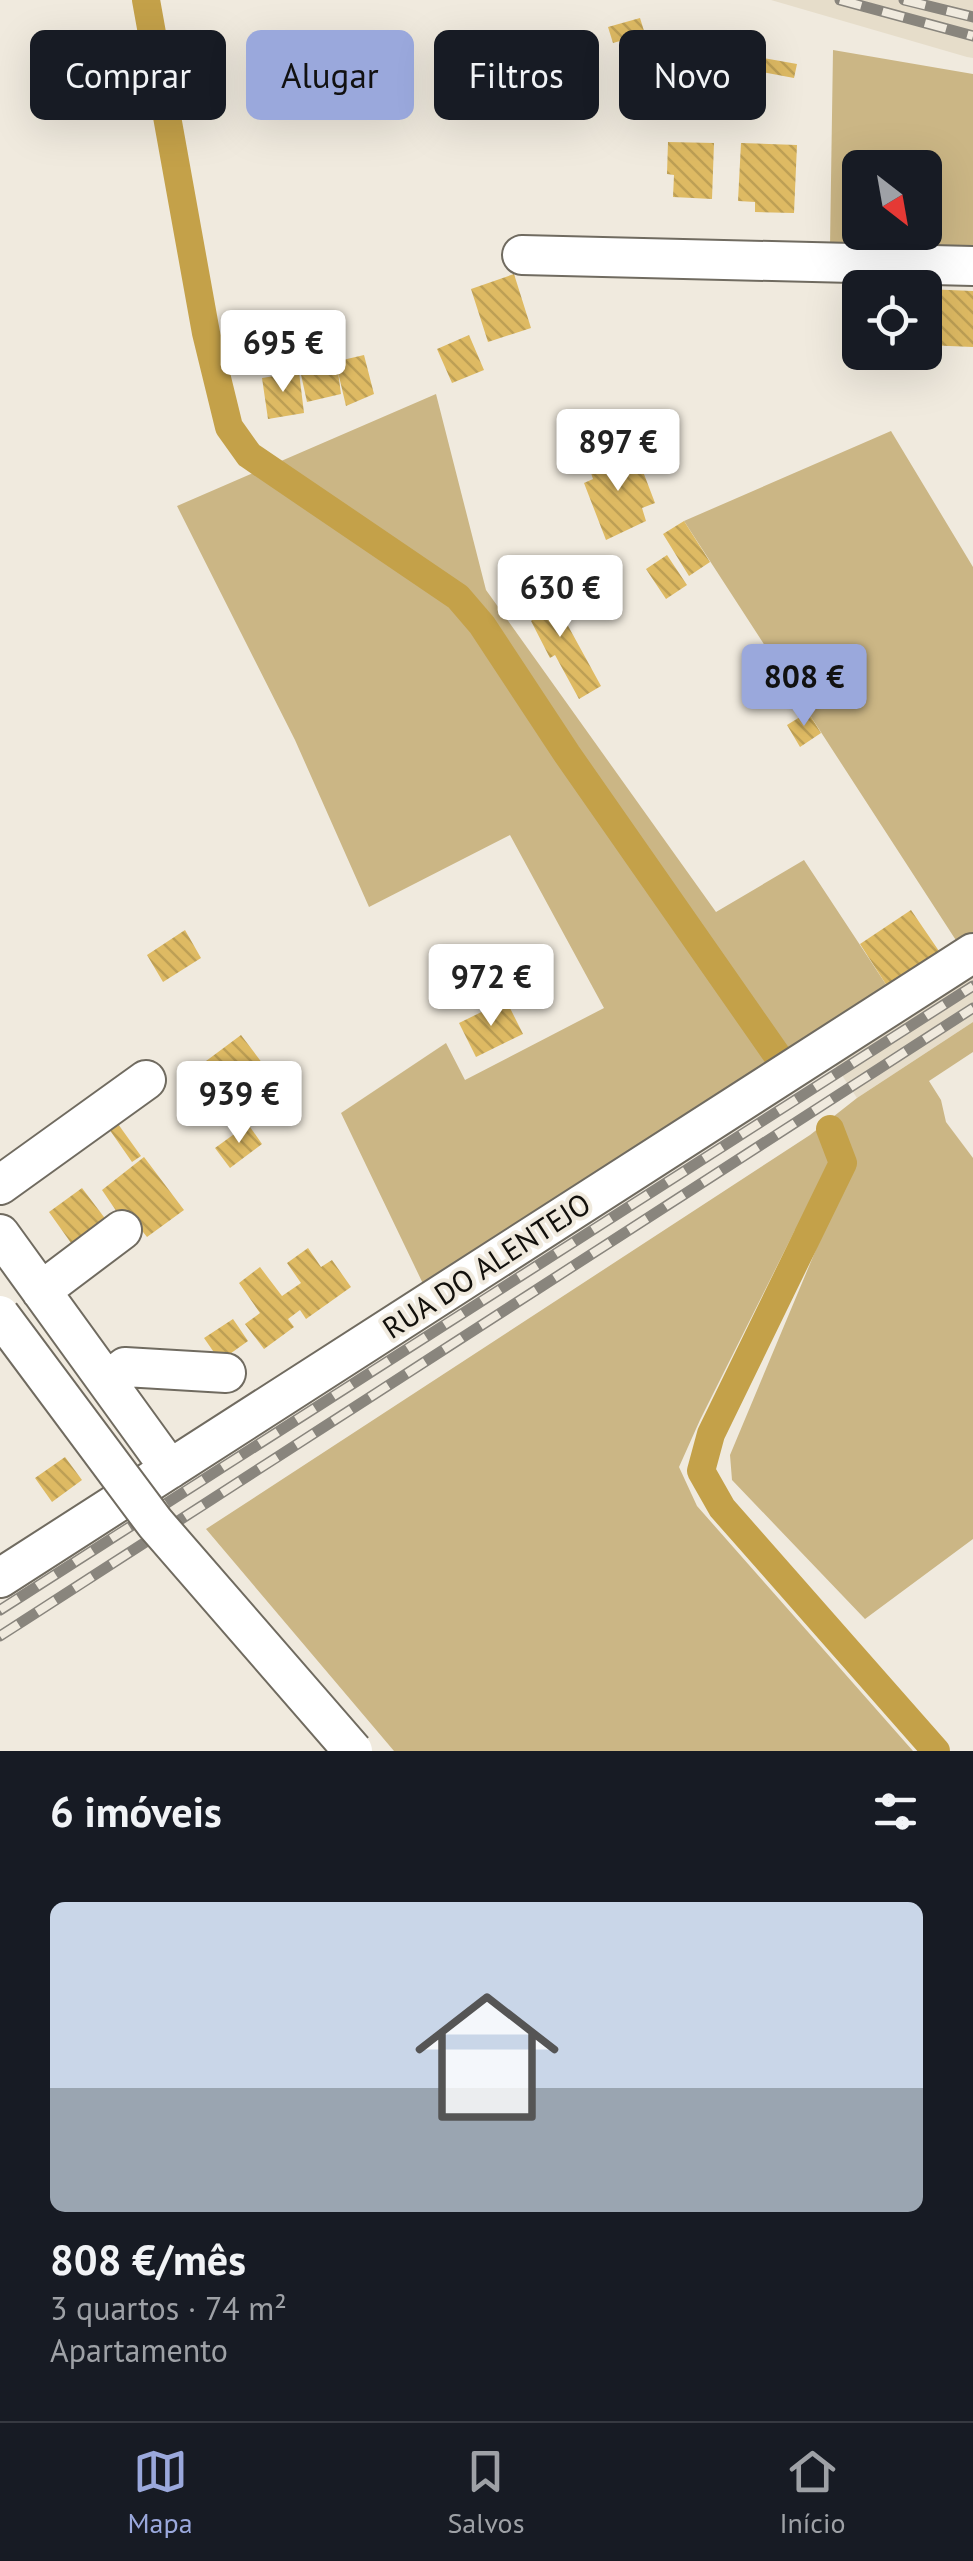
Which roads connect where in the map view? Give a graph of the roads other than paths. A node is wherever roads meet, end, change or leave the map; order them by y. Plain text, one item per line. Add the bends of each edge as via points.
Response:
1 (522, 256) dead end
2 (973, 266) edge
3 (973, 953) edge
4 (146, 1080) dead end
5 (0, 1184) edge
6 (122, 1230) dead end
7 (0, 1234) edge
8 (41, 1291) junction
9 (0, 1315) edge
10 (226, 1373) dead end
11 (107, 1381) junction
12 (170, 1469) junction
13 (0, 1578) edge
14 (353, 1751) edge

1 - 2 street
3 - 12 street, RUA DO ALENTEJO
4 - 5 street
6 - 8 street
7 - 8 street
8 - 11 street
9 - 14 street, bridge via 155,1523
10 - 11 street via 125,1367
11 - 12 street
12 - 13 street, RUA DO ALENTEJO

